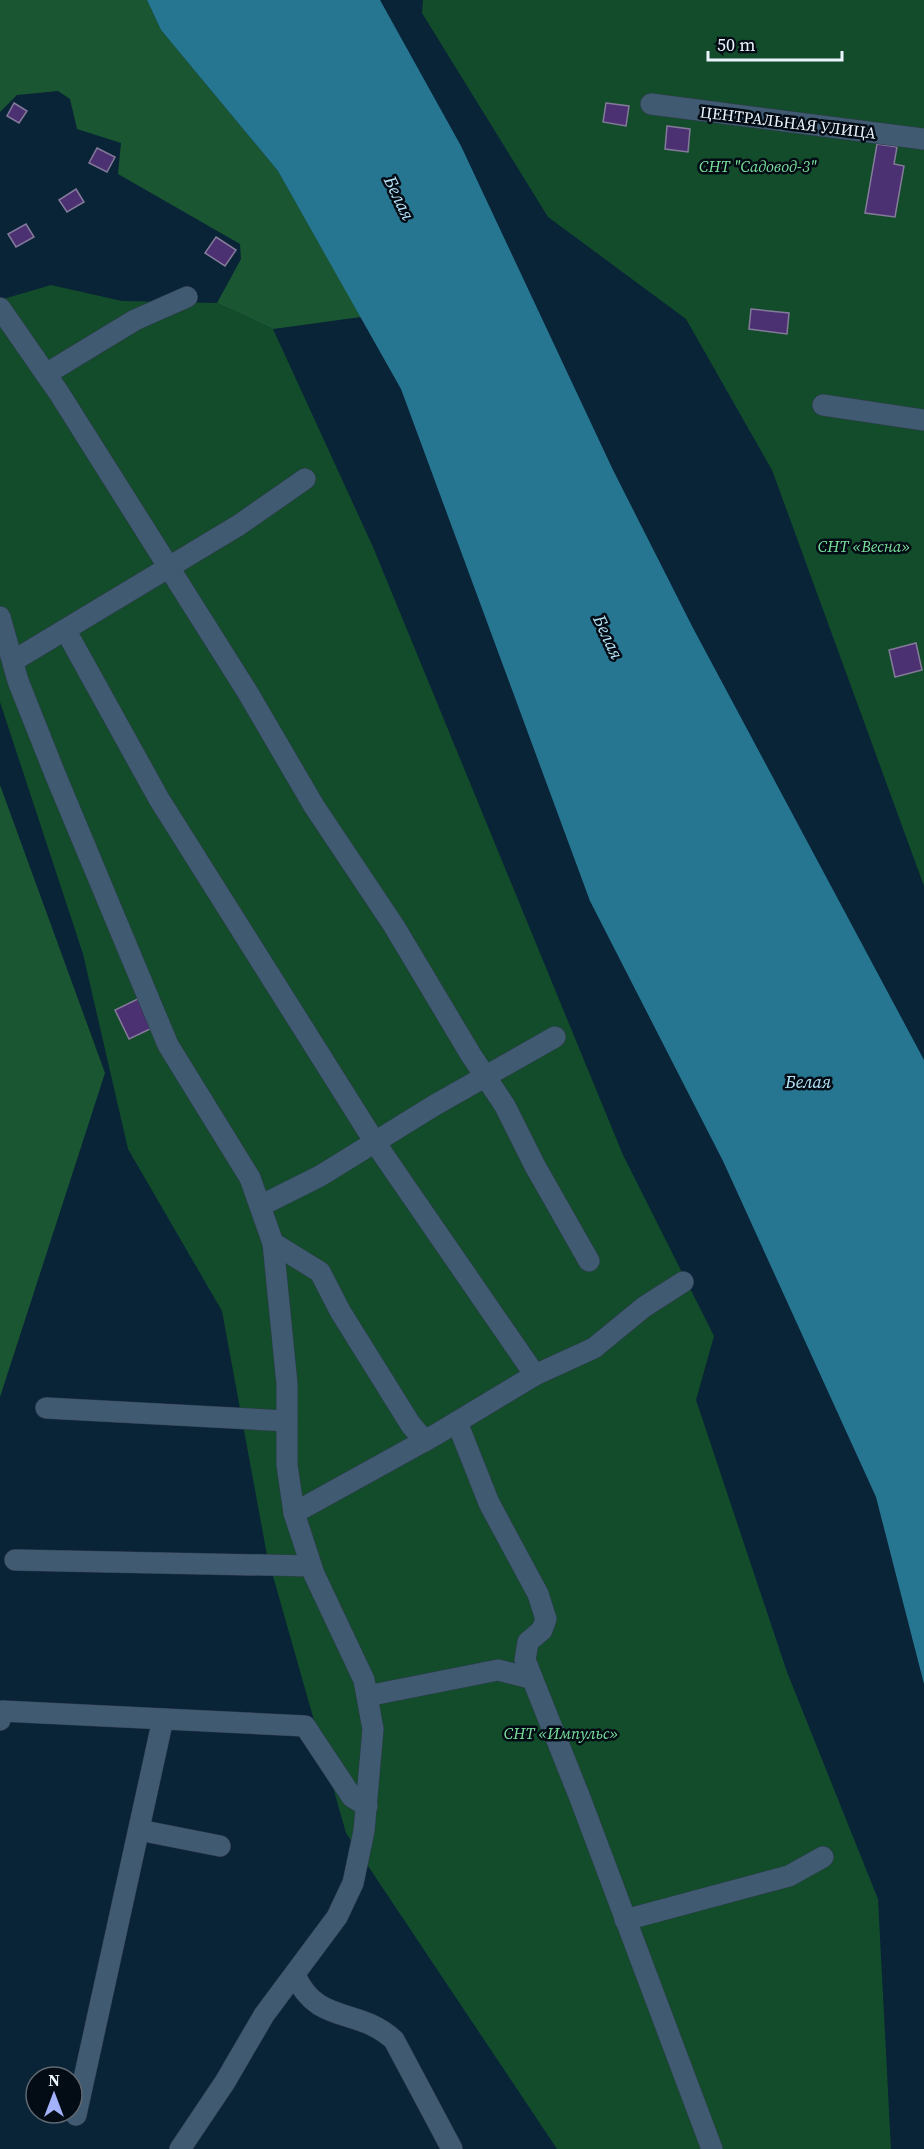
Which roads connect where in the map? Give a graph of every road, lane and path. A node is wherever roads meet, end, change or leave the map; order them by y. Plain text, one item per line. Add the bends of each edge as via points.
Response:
1 (651, 104) dead end
2 (924, 139) edge
3 (187, 297) dead end
4 (0, 308) edge
5 (46, 374) junction
6 (823, 405) dead end
7 (924, 420) edge
8 (305, 479) dead end
9 (168, 568) junction
10 (0, 617) edge
11 (66, 631) junction
12 (13, 661) junction
13 (555, 1037) dead end
14 (486, 1077) junction
15 (376, 1144) junction
16 (260, 1206) junction
17 (273, 1243) junction
18 (590, 1262) dead end
19 (683, 1282) dead end
20 (535, 1375) junction
21 (46, 1408) dead end
22 (287, 1421) junction
23 (457, 1422) junction
24 (425, 1441) junction
25 (294, 1513) junction
26 (15, 1560) dead end
27 (311, 1566) junction
28 (530, 1678) junction
29 (367, 1696) junction
30 (163, 1719) junction
31 (0, 1720) edge
32 (367, 1806) junction
33 (139, 1830) junction
34 (220, 1846) dead end
35 (823, 1857) dead end
36 (625, 1920) junction
37 (295, 1975) junction
38 (84, 2079) edge
39 (180, 2149) edge
40 (452, 2149) edge
41 (712, 2149) edge

1 - 2 street, ЦЕНТРАЛЬНАЯ УЛИЦА
3 - 5 street via 135,320
4 - 5 street
5 - 9 street
6 - 7 street
8 - 9 street
9 - 11 street
9 - 14 street
10 - 12 street
11 - 12 street
11 - 15 street via 159,799
12 - 16 street via 102,893 168,1045 250,1178
13 - 14 street
14 - 15 street
14 - 18 street
15 - 16 street
15 - 20 street
16 - 17 street
17 - 22 street
17 - 24 street via 320,1272 340,1311
19 - 20 street via 644,1307 594,1348
20 - 23 street
21 - 22 street
22 - 25 street via 287,1465
23 - 24 street
23 - 28 street via 489,1503 538,1594 546,1619 542,1630 528,1642 525,1660
24 - 25 street
25 - 27 street
26 - 27 street
27 - 29 street via 364,1680
28 - 29 street via 498,1670
28 - 36 street
29 - 32 street via 373,1729
30 - 31 street via 2,1711
30 - 32 street via 305,1726 352,1797
30 - 33 street
32 - 37 street via 353,1883 337,1917
33 - 34 street
33 - 38 street
35 - 36 street via 789,1876
36 - 41 street
37 - 39 street via 264,2015
37 - 40 street via 310,2000 329,2012 380,2027 394,2040

